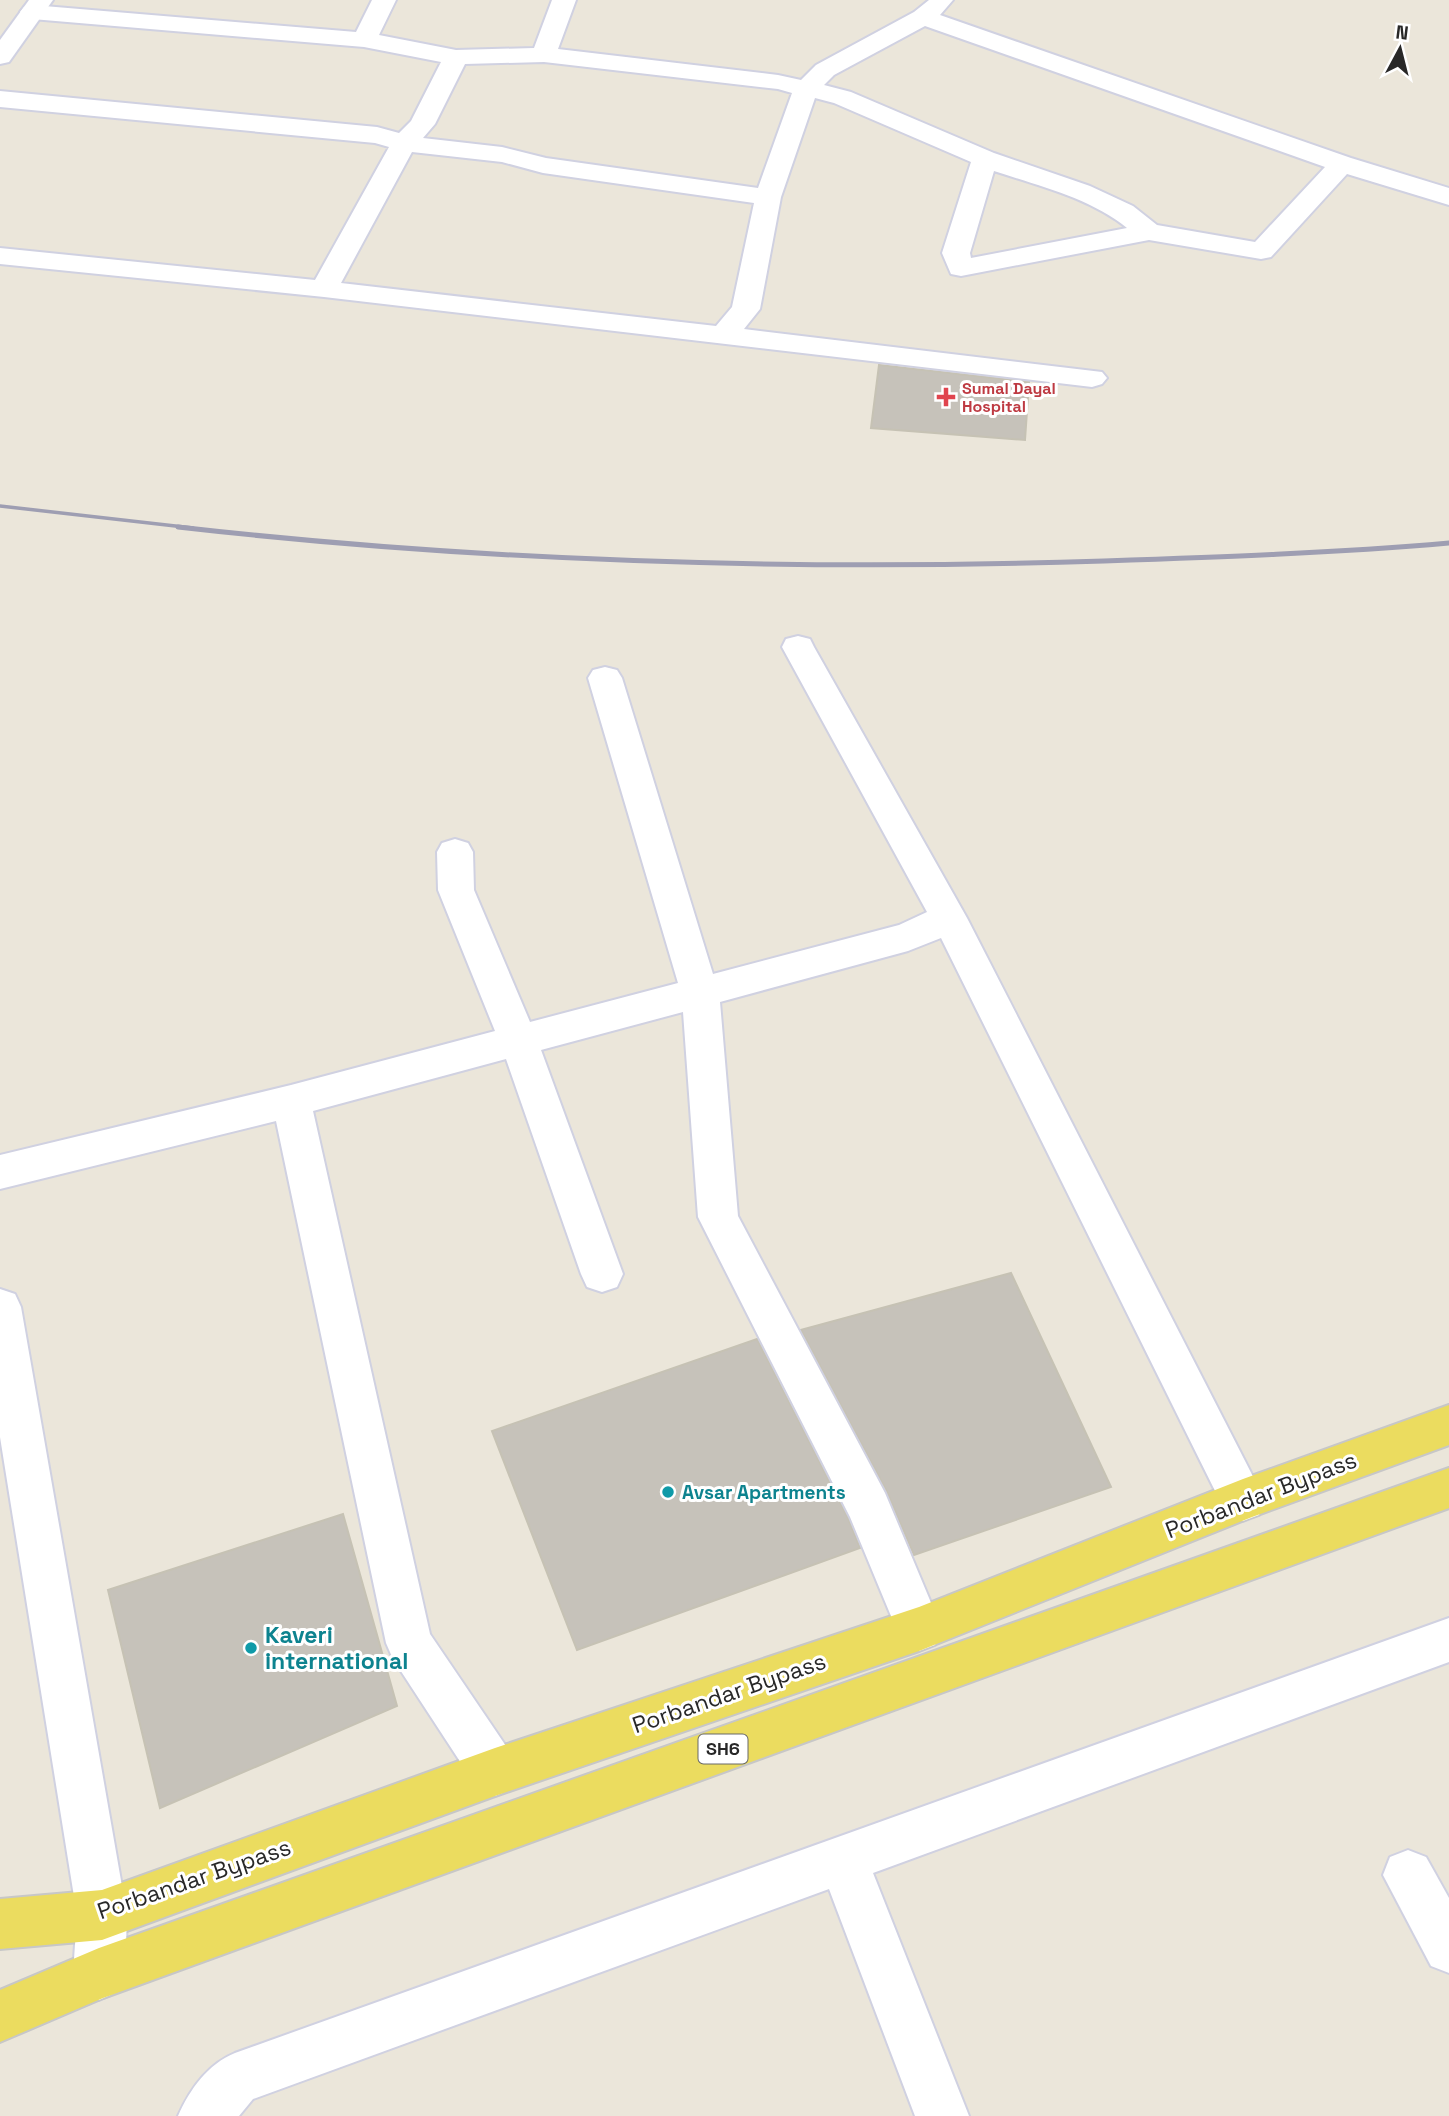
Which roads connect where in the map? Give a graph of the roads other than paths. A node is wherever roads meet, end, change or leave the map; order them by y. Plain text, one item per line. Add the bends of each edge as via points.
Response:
1 (205, 0) edge
2 (384, 0) edge
3 (565, 0) edge
4 (943, 0) edge
5 (36, 6) edge
6 (923, 17) junction
7 (189, 25) junction
8 (364, 40) junction
9 (544, 55) junction
10 (0, 57) edge
11 (456, 57) junction
12 (806, 89) junction
13 (0, 99) edge
14 (403, 144) junction
15 (985, 159) junction
16 (1342, 164) junction
17 (768, 197) junction
18 (1449, 197) edge
19 (1149, 232) junction
20 (0, 256) edge
21 (324, 289) junction
22 (722, 336) junction
23 (1092, 378) dead end
24 (797, 647) dead end
25 (605, 678) dead end
26 (455, 852) dead end
27 (949, 918) junction
28 (699, 992) junction
29 (518, 1040) junction
30 (291, 1101) junction
31 (0, 1172) edge
32 (602, 1273) dead end
33 (0, 1307) edge
34 (1449, 1425) edge
35 (1449, 1488) edge
36 (1243, 1500) junction
37 (919, 1629) junction
38 (1449, 1640) edge
39 (495, 1772) junction
40 (844, 1859) junction
41 (1408, 1875) dead end
42 (102, 1914) junction
43 (0, 1924) edge
44 (1449, 1948) edge
45 (99, 1974) junction
46 (0, 2016) edge
47 (228, 2104) edge
48 (943, 2116) edge

1 - 7 street
2 - 8 street
3 - 9 street
4 - 6 street
5 - 7 street
5 - 10 street
6 - 12 street via 825,70
6 - 16 street
7 - 8 street
8 - 11 street
9 - 11 street
9 - 12 street
11 - 14 street via 422,124
12 - 15 street via 842,97
12 - 17 street
13 - 14 street via 377,135
14 - 17 street
14 - 21 street
15 - 19 street via 1081,192 1124,212
15 - 19 street via 956,253 961,268
16 - 18 street
16 - 19 street via 1261,251
17 - 22 street via 746,309
20 - 21 street
21 - 22 street
22 - 23 street
24 - 27 street
25 - 28 street
26 - 29 street via 456,890
27 - 28 street via 908,937
27 - 36 street
28 - 29 street
28 - 37 street via 718,1217 869,1508
29 - 30 street
29 - 32 street
30 - 31 street
30 - 39 street via 409,1643
33 - 42 street
34 - 36 main road, Porbandar Bypass
35 - 45 main road, SH6
36 - 37 main road, Porbandar Bypass
37 - 39 main road, Porbandar Bypass
38 - 40 street
39 - 42 main road, Porbandar Bypass
40 - 47 street
40 - 48 street
41 - 44 street
42 - 43 main road, Porbandar Bypass
42 - 45 street
45 - 46 main road, SH6

